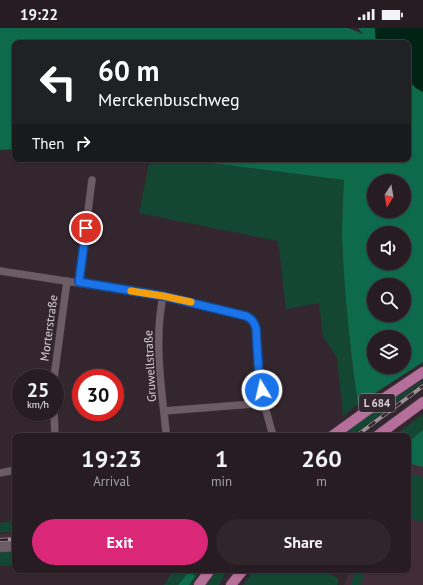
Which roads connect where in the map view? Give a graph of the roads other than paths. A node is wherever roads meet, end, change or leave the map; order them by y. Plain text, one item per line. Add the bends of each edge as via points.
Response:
1 (92, 180) dead end
2 (0, 271) edge
3 (67, 281) junction
4 (79, 282) junction
5 (163, 296) junction
6 (55, 369) edge
7 (423, 372) edge
8 (423, 402) edge
9 (264, 404) junction
10 (164, 411) junction
11 (54, 421) edge
12 (55, 433) edge
13 (166, 433) edge
14 (273, 433) edge
15 (336, 433) edge
16 (381, 433) edge
17 (12, 471) edge
18 (0, 473) edge
19 (12, 546) edge
20 (0, 547) edge
21 (241, 573) edge
22 (231, 585) edge

1 - 4 street
2 - 3 street
3 - 4 street
3 - 6 street, Morterstraße
4 - 5 street
5 - 9 street via 250,318 256,328 259,377
5 - 10 street, Gruwellstraße via 158,354
7 - 15 main road, L 684
8 - 16 main road, L 684
9 - 10 street
9 - 14 street
10 - 13 street, Gruwellstraße
11 - 12 street
17 - 18 street
19 - 20 main road
21 - 22 main road

